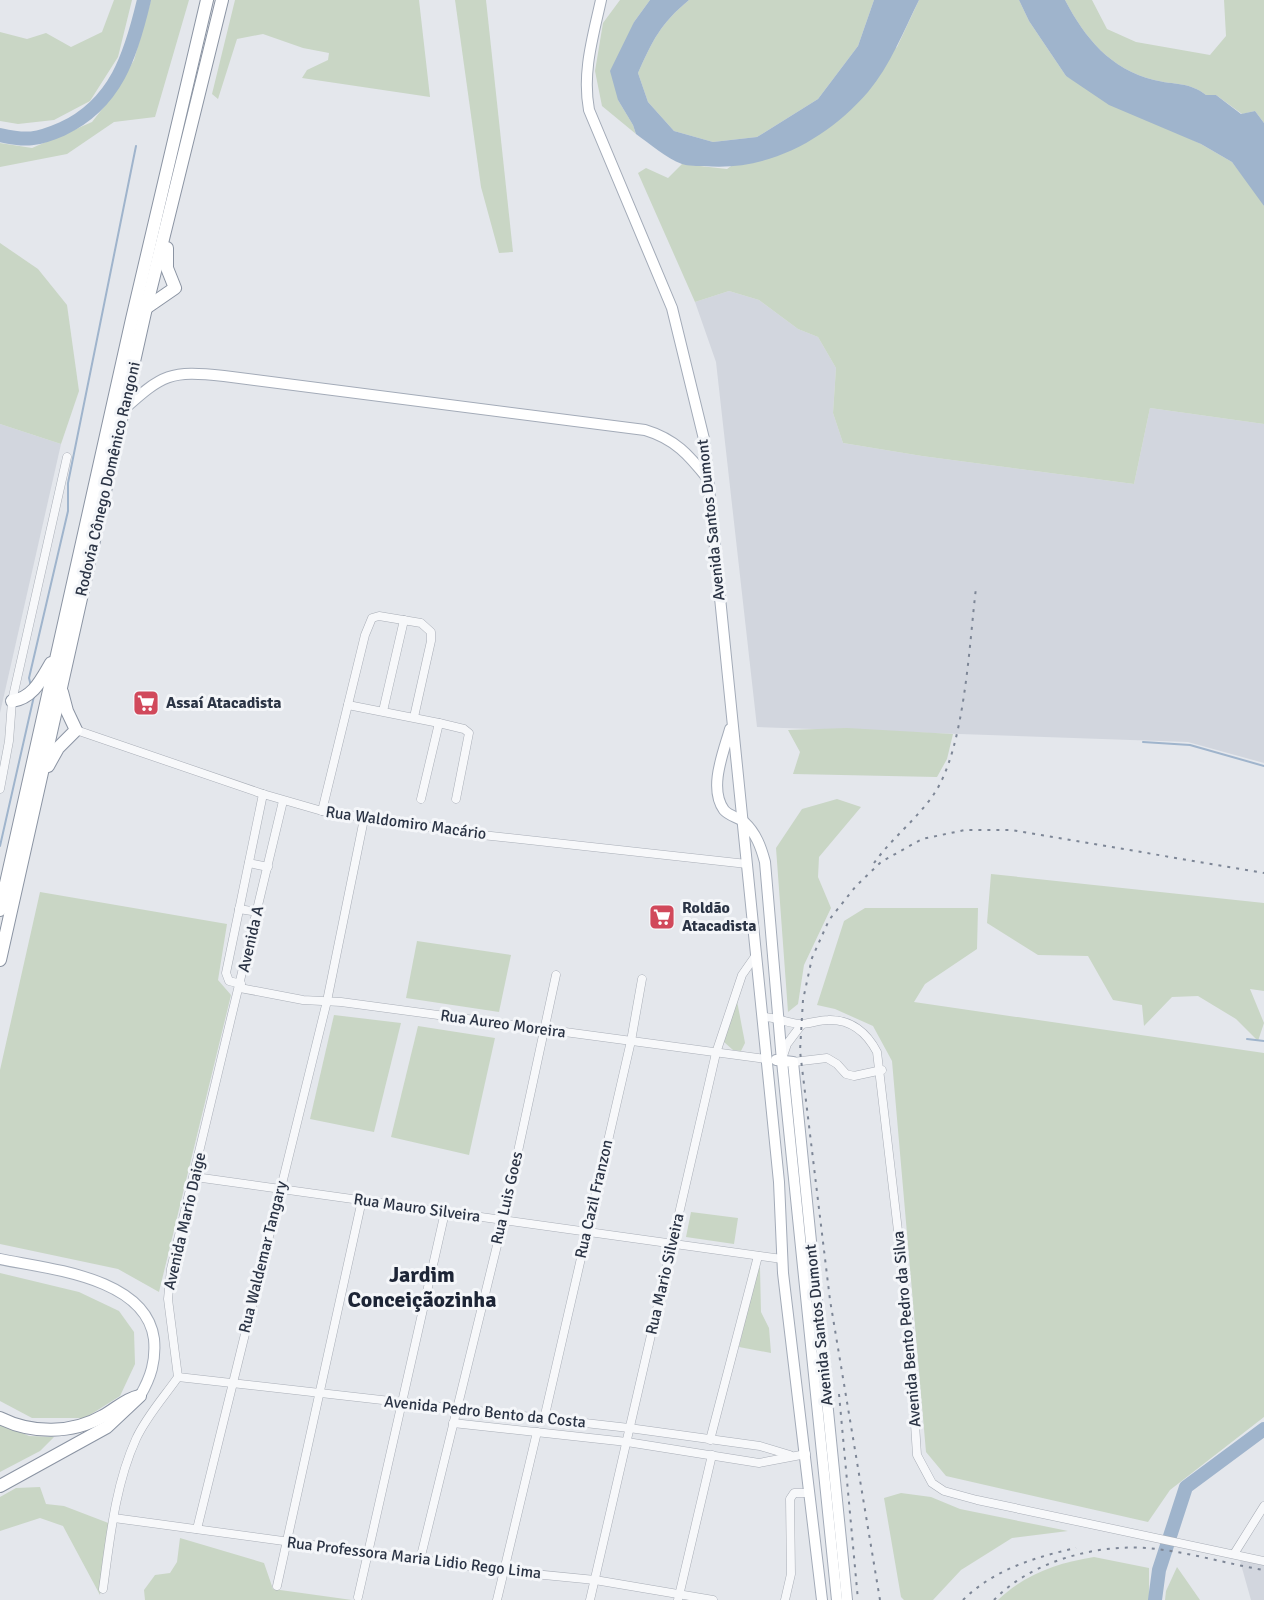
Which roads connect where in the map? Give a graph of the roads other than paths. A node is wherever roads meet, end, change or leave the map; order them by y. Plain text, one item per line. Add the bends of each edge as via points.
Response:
1 (207, 0) edge
2 (222, 0) edge
3 (601, 0) edge
4 (177, 179) junction
5 (146, 308) junction
6 (123, 410) junction
7 (67, 457) dead end
8 (708, 479) junction
9 (404, 620) junction
10 (58, 652) junction
11 (61, 688) junction
12 (12, 700) junction
13 (348, 705) junction
14 (384, 711) junction
15 (414, 717) junction
16 (439, 723) junction
17 (731, 723) junction
18 (76, 730) junction
19 (41, 782) junction
20 (0, 789) edge
21 (263, 794) junction
22 (421, 799) dead end
23 (456, 799) dead end
24 (283, 801) junction
25 (321, 811) junction
26 (364, 819) junction
27 (743, 821) junction
28 (249, 862) junction
29 (747, 864) junction
30 (268, 867) junction
31 (9, 870) junction
32 (0, 891) edge
33 (239, 909) junction
34 (0, 910) edge
35 (258, 912) junction
36 (756, 955) junction
37 (0, 960) edge
38 (556, 975) dead end
39 (642, 980) dead end
40 (240, 986) junction
41 (327, 1001) junction
42 (763, 1017) junction
43 (779, 1017) junction
44 (802, 1024) junction
45 (545, 1029) junction
46 (631, 1041) junction
47 (716, 1053) junction
48 (766, 1059) junction
49 (787, 1061) junction
50 (882, 1071) junction
51 (195, 1177) junction
52 (279, 1190) junction
53 (362, 1200) junction
54 (445, 1212) junction
55 (503, 1221) junction
56 (587, 1231) junction
57 (671, 1244) junction
58 (758, 1256) junction
59 (0, 1259) edge
60 (782, 1259) junction
61 (178, 1377) junction
62 (231, 1384) junction
63 (319, 1394) junction
64 (140, 1396) junction
65 (402, 1402) junction
66 (456, 1408) junction
67 (0, 1419) edge
68 (544, 1419) junction
69 (453, 1422) junction
70 (629, 1428) junction
71 (537, 1432) junction
72 (710, 1440) junction
73 (627, 1442) junction
74 (806, 1454) junction
75 (712, 1455) junction
76 (790, 1455) junction
77 (0, 1486) edge
78 (810, 1492) junction
79 (1264, 1506) edge
80 (114, 1518) junction
81 (197, 1529) junction
82 (286, 1542) junction
83 (368, 1553) junction
84 (1234, 1554) junction
85 (420, 1560) junction
86 (1264, 1561) edge
87 (504, 1571) junction
88 (595, 1580) junction
89 (277, 1586) dead end
90 (103, 1589) dead end
91 (358, 1597) dead end
92 (679, 1597) edge
93 (497, 1600) edge
94 (590, 1600) edge
95 (713, 1600) edge
96 (785, 1600) edge
97 (822, 1600) edge
98 (837, 1600) edge
99 (847, 1600) edge

1 - 10 highway, Rodovia Cônego Domênico Rangoni
2 - 4 highway, Rodovia Cônego Domênico Rangoni
3 - 8 main road, Avenida Santos Dumont via 586,66 589,110 672,308 694,393
4 - 5 highway, Rodovia Cônego Domênico Rangoni
4 - 5 highway via 179,189 165,262 175,288
5 - 6 highway, Rodovia Cônego Domênico Rangoni
6 - 8 main road via 155,382 171,375 224,376 645,430 684,449
6 - 11 highway, Rodovia Cônego Domênico Rangoni
7 - 12 street
8 - 17 main road, Avenida Santos Dumont
9 - 13 street via 372,618
9 - 14 street
9 - 15 street via 421,623 431,632
10 - 12 highway via 36,688 24,698
10 - 31 highway, Rodovia Cônego Domênico Rangoni
11 - 18 highway via 66,711
11 - 19 highway, Rodovia Cônego Domênico Rangoni
12 - 20 street
13 - 14 street
13 - 25 street
14 - 15 street
15 - 16 street
16 - 22 street
16 - 23 street via 469,733
17 - 27 main road, Avenida Santos Dumont
17 - 27 main road via 719,769 719,798 727,813
18 - 19 highway via 58,748
18 - 21 street, Rua Waldomiro Macário
19 - 37 highway, Rodovia Cônego Domênico Rangoni
21 - 24 street, Rua Waldomiro Macário
21 - 28 street, Avenida A
24 - 25 street, Rua Waldomiro Macário
24 - 30 street, Avenida A
25 - 26 street, Rua Waldomiro Macário
26 - 29 street, Rua Waldomiro Macário
26 - 41 street, Rua Waldemar Tangary
27 - 29 main road, Avenida Santos Dumont
27 - 43 main road via 758,840 765,862
28 - 30 street
28 - 33 street, Avenida A
29 - 36 main road, Avenida Santos Dumont
30 - 35 street, Avenida A
31 - 32 highway
31 - 34 highway, Rodovia Cônego Domênico Rangoni
33 - 35 street
33 - 40 street, Avenida A via 226,973 229,981
35 - 40 street, Avenida A
36 - 42 main road, Avenida Santos Dumont
36 - 47 street, Rua Mario Silveira via 742,975
38 - 45 street, Rua Luis Goes
39 - 46 street, Rua Cazil Franzon
40 - 41 street, Rua Aureo Moreira via 303,1000
40 - 51 street, Avenida Mario Daige
41 - 45 street, Rua Aureo Moreira
41 - 52 street, Rua Waldemar Tangary
42 - 43 street, Avenida Bento Pedro da Silva
42 - 48 main road, Avenida Santos Dumont
43 - 44 street, Avenida Bento Pedro da Silva
43 - 49 main road
44 - 49 street via 787,1044
44 - 50 street, Avenida Bento Pedro da Silva via 830,1020 859,1029 878,1052
45 - 46 street, Rua Aureo Moreira
45 - 55 street, Rua Luis Goes
46 - 47 street, Rua Aureo Moreira
46 - 56 street, Rua Cazil Franzon
47 - 48 street, Rua Aureo Moreira
47 - 57 street, Rua Mario Silveira
48 - 49 main road
48 - 60 main road, Avenida Santos Dumont via 779,1182
49 - 50 street via 827,1058 854,1076
49 - 98 main road, Avenida Santos Dumont
49 - 99 main road, Avenida Santos Dumont
50 - 84 street, Avenida Bento Pedro da Silva via 908,1316 917,1455 932,1483 956,1495
51 - 52 street, Rua Mauro Silveira
51 - 61 street, Avenida Mario Daige via 168,1290
52 - 53 street, Rua Mauro Silveira
52 - 62 street, Rua Waldemar Tangary
53 - 54 street, Rua Mauro Silveira
53 - 63 street
54 - 55 street, Rua Mauro Silveira
54 - 65 street
55 - 56 street, Rua Mauro Silveira
55 - 66 street, Rua Luis Goes
56 - 57 street, Rua Mauro Silveira
56 - 68 street, Rua Cazil Franzon
57 - 58 street, Rua Mauro Silveira
57 - 70 street, Rua Mario Silveira
58 - 60 street, Rua Mauro Silveira
58 - 72 street
59 - 64 main road via 64,1273 115,1289 134,1301 153,1335 154,1364
60 - 74 main road, Avenida Santos Dumont
61 - 62 street, Avenida Pedro Bento da Costa
61 - 80 street via 136,1438
62 - 63 street, Avenida Pedro Bento da Costa
62 - 81 street, Rua Waldemar Tangary
63 - 65 street, Avenida Pedro Bento da Costa
63 - 82 street
64 - 67 highway via 130,1398 92,1422 70,1428 37,1430
64 - 77 highway via 107,1427
65 - 66 street, Avenida Pedro Bento da Costa
65 - 83 street
66 - 68 street, Avenida Pedro Bento da Costa
66 - 69 street, Rua Luis Goes
68 - 70 street, Avenida Pedro Bento da Costa
69 - 71 street, Avenida Pedro Bento da Costa
69 - 85 street, Rua Luis Goes
70 - 72 street, Avenida Pedro Bento da Costa
70 - 73 street, Rua Mario Silveira
71 - 73 street, Avenida Pedro Bento da Costa
71 - 87 street
72 - 76 street, Avenida Pedro Bento da Costa via 760,1446
73 - 75 street, Avenida Pedro Bento da Costa
73 - 88 street, Rua Mario Silveira
74 - 76 street, Avenida Pedro Bento da Costa
74 - 78 main road, Avenida Santos Dumont
75 - 76 street, Avenida Pedro Bento da Costa via 759,1462
75 - 92 street
78 - 96 street via 794,1494 790,1499 791,1574
78 - 97 main road, Avenida Santos Dumont
79 - 84 street
80 - 81 street, Rua Professora Maria Lidio Rego Lima
80 - 90 street
81 - 82 street, Rua Professora Maria Lidio Rego Lima
82 - 83 street, Rua Professora Maria Lidio Rego Lima
82 - 89 street
83 - 85 street, Rua Professora Maria Lidio Rego Lima
83 - 91 street
84 - 86 street, Avenida Bento Pedro da Silva
85 - 87 street, Rua Professora Maria Lidio Rego Lima
87 - 88 street, Rua Professora Maria Lidio Rego Lima
87 - 93 street
88 - 92 street, Rua Professora Maria Lidio Rego Lima
88 - 94 street, Rua Mario Silveira
92 - 95 street, Rua Professora Maria Lidio Rego Lima

